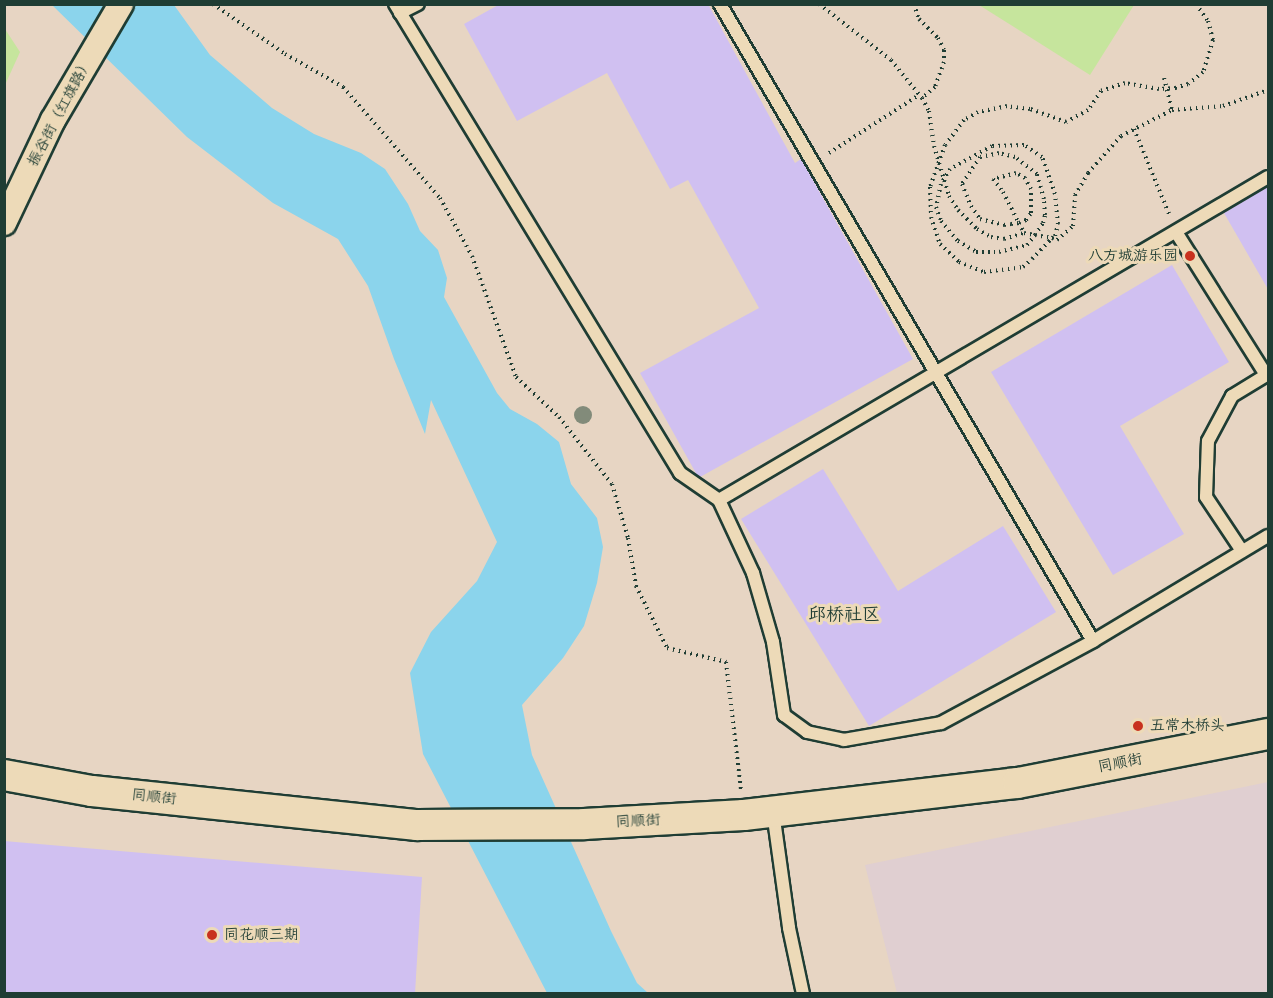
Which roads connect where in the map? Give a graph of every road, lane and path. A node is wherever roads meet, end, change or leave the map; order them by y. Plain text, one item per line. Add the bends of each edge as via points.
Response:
1 (121, 4) edge
2 (213, 4) edge
3 (418, 4) edge
4 (720, 4) edge
5 (819, 4) edge
6 (914, 4) edge
7 (1196, 4) edge
8 (398, 9) edge
9 (1164, 78) dead end
10 (1168, 89) junction
11 (1269, 90) edge
12 (920, 96) junction
13 (1172, 110) junction
14 (1134, 129) junction
15 (939, 161) junction
16 (813, 163) junction
17 (1269, 177) edge
18 (944, 179) junction
19 (4, 223) edge
20 (1019, 223) junction
21 (1176, 232) junction
22 (1024, 233) junction
23 (1035, 235) junction
24 (1052, 238) junction
25 (936, 372) junction
26 (1267, 374) edge
27 (719, 500) junction
28 (1269, 536) edge
29 (1242, 551) junction
30 (1093, 641) junction
31 (1269, 734) edge
32 (4, 775) edge
33 (758, 814) junction
34 (803, 993) edge

1 - 19 street, 振谷街（红旗路） via 53,120
2 - 33 path via 285,54 343,87 440,198 472,256 516,377 559,417 612,484 628,538 636,586 667,648 726,662
3 - 8 lane
4 - 16 lane
5 - 12 path via 891,60
6 - 12 path via 919,19 944,50 935,87
7 - 10 path via 1208,21 1213,40 1209,58 1203,72 1188,84
8 - 27 lane via 680,473
9 - 10 path
10 - 13 path
10 - 15 path via 1125,83 1101,91 1088,110 1066,122 1030,109 1007,106 978,112 964,120 945,145
11 - 13 path via 1223,106
12 - 15 path via 929,111
12 - 16 path
13 - 14 path
14 - 21 path
14 - 24 path via 1120,136 1088,173 1075,195 1073,226 1057,240
15 - 18 path
15 - 24 path via 930,187 931,217 940,244 959,262 984,272 1023,267
16 - 25 lane
17 - 21 lane
18 - 22 path via 958,210 977,229 1004,239
18 - 23 path via 936,207 941,221 970,250 999,252 1019,248
18 - 24 path via 962,160 992,146 1024,145 1042,157 1051,179 1058,224
20 - 20 path via 1003,192 993,178 1016,173 1025,178 1031,189 1031,213
20 - 22 path
20 - 23 path via 993,224 980,219 971,206 963,184 980,157 999,153 1015,157 1037,174 1046,215
21 - 25 lane
21 - 26 lane
22 - 23 path
23 - 24 path
25 - 27 lane
25 - 30 lane
26 - 29 lane via 1232,396 1208,441 1206,497
27 - 30 lane via 756,583 773,642 784,715 807,732 844,740 941,723
28 - 29 lane
29 - 30 lane
31 - 33 street, 同顺街 via 1018,783
32 - 33 street, 同顺街 via 92,791 417,825 584,824
33 - 34 lane

